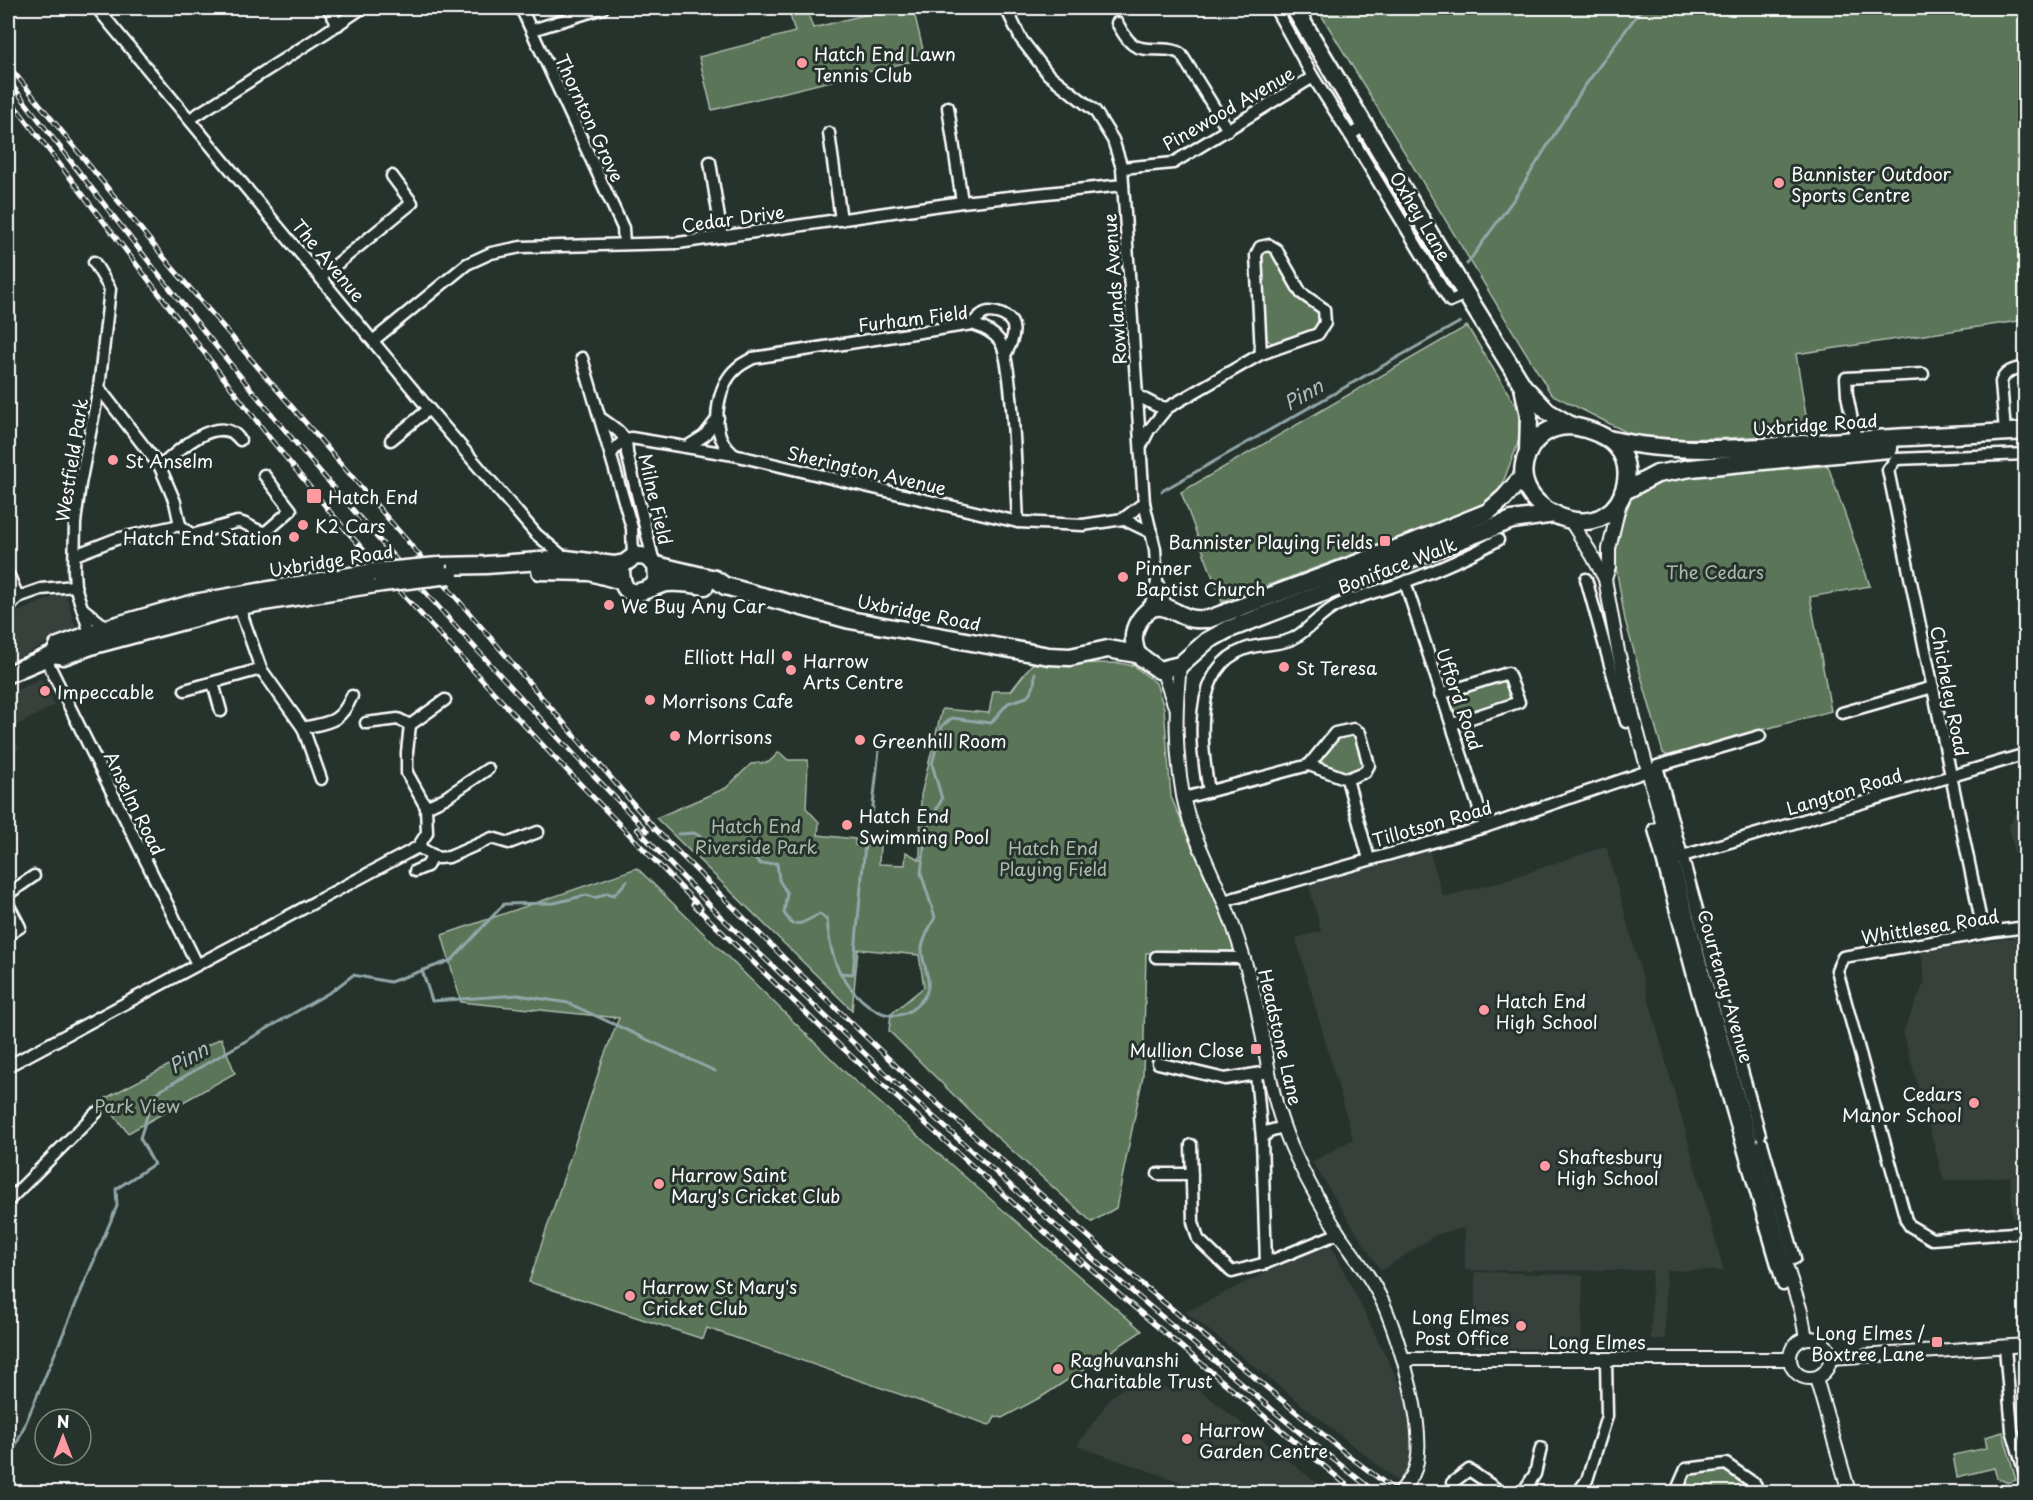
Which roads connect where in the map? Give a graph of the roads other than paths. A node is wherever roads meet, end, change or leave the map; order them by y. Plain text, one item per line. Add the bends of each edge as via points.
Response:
1 (97, 8) edge
2 (328, 8) edge
3 (362, 8) edge
4 (521, 8) edge
5 (603, 8) edge
6 (1006, 8) edge
7 (1275, 8) edge
8 (1294, 8) edge
9 (1117, 23) dead end
10 (338, 25) junction
11 (532, 30) junction
12 (1313, 77) junction
13 (948, 107) dead end
14 (190, 119) junction
15 (1366, 125) junction
16 (1228, 130) junction
17 (829, 133) dead end
18 (1350, 135) junction
19 (711, 162) dead end
20 (1122, 168) junction
21 (392, 176) dead end
22 (1123, 185) junction
23 (962, 202) junction
24 (842, 220) junction
25 (722, 237) junction
26 (624, 244) junction
27 (94, 262) dead end
28 (321, 277) junction
29 (1466, 294) junction
30 (972, 324) junction
31 (374, 340) junction
32 (1006, 353) junction
33 (1261, 354) junction
34 (582, 358) dead end
35 (2025, 368) edge
36 (1923, 374) dead end
37 (1523, 386) junction
38 (99, 387) junction
39 (1138, 396) junction
40 (1167, 408) junction
41 (429, 409) junction
42 (718, 418) junction
43 (602, 419) junction
44 (1572, 426) junction
45 (2025, 431) edge
46 (2005, 432) junction
47 (1608, 439) junction
48 (240, 440) dead end
49 (391, 440) dead end
50 (626, 440) junction
51 (1856, 440) junction
52 (2025, 442) edge
53 (688, 446) junction
54 (1141, 447) junction
55 (1528, 452) junction
56 (2025, 454) edge
57 (611, 455) junction
58 (734, 455) junction
59 (160, 467) junction
60 (264, 475) dead end
61 (1523, 476) junction
62 (1622, 496) junction
63 (1144, 503) junction
64 (1563, 517) junction
65 (1124, 519) junction
66 (1018, 522) junction
67 (180, 525) junction
68 (1152, 533) junction
69 (536, 534) junction
70 (1498, 540) dead end
71 (75, 555) junction
72 (566, 559) junction
73 (629, 560) junction
74 (655, 564) junction
75 (545, 565) junction
76 (9, 576) edge
77 (1586, 579) dead end
78 (1605, 579) junction
79 (622, 581) junction
80 (1405, 582) junction
81 (1156, 583) junction
82 (75, 586) junction
83 (725, 586) junction
84 (652, 588) junction
85 (18, 597) junction
86 (1609, 600) junction
87 (237, 601) junction
88 (1593, 603) junction
89 (1167, 607) junction
90 (82, 608) junction
91 (8, 609) edge
92 (1149, 610) junction
93 (1191, 618) junction
94 (107, 627) junction
95 (1134, 635) junction
96 (92, 639) junction
97 (1108, 650) junction
98 (1193, 652) junction
99 (1137, 654) junction
100 (50, 655) junction
101 (1180, 665) junction
102 (261, 669) junction
103 (1159, 670) junction
104 (8, 674) edge
105 (213, 683) junction
106 (1933, 687) junction
107 (185, 690) dead end
108 (1440, 694) junction
109 (351, 696) dead end
110 (445, 700) dead end
111 (1175, 708) junction
112 (221, 711) dead end
113 (1842, 713) dead end
114 (1634, 719) junction
115 (366, 723) dead end
116 (1453, 724) junction
117 (410, 725) junction
118 (303, 728) junction
119 (1760, 736) dead end
120 (2025, 754) edge
121 (1309, 765) junction
122 (1653, 768) junction
123 (488, 769) dead end
124 (1950, 776) junction
125 (321, 779) dead end
126 (1347, 779) junction
127 (1209, 791) junction
128 (1184, 798) junction
129 (426, 807) junction
130 (1485, 827) junction
131 (1659, 827) junction
132 (538, 832) dead end
133 (418, 847) junction
134 (433, 855) junction
135 (1677, 858) junction
136 (1369, 859) junction
137 (415, 871) dead end
138 (34, 876) dead end
139 (8, 894) edge
140 (1224, 901) junction
141 (8, 904) edge
142 (2025, 927) edge
143 (1983, 931) junction
144 (8, 935) edge
145 (1156, 957) dead end
146 (1244, 958) junction
147 (197, 964) junction
148 (1701, 986) junction
149 (1158, 1063) dead end
150 (8, 1066) edge
151 (1262, 1073) junction
152 (96, 1113) dead end
153 (1752, 1124) junction
154 (1283, 1127) junction
155 (1263, 1139) junction
156 (1754, 1140) junction
157 (1191, 1144) dead end
158 (1158, 1174) dead end
159 (1192, 1174) junction
160 (8, 1201) edge
161 (2025, 1232) edge
162 (1339, 1233) junction
163 (1266, 1263) junction
164 (1781, 1263) junction
165 (1783, 1285) dead end
166 (1806, 1338) junction
167 (2025, 1345) edge
168 (2005, 1347) junction
169 (1831, 1358) junction
170 (1404, 1359) junction
171 (1790, 1359) junction
172 (1606, 1360) junction
173 (1816, 1378) junction
174 (1541, 1448) dead end
175 (2025, 1477) edge
176 (1452, 1484) dead end
177 (1400, 1492) edge
178 (1501, 1492) edge
179 (1523, 1492) edge
180 (1578, 1492) edge
181 (1676, 1492) edge
182 (1759, 1492) edge
183 (1849, 1492) edge

1 - 14 street, The Avenue
2 - 10 street
3 - 10 street
4 - 11 street, Thornton Grove
5 - 11 street
6 - 20 street, Rowlands Avenue via 1021,39 1048,74 1095,111 1113,140
7 - 12 street, Oxhey Lane
8 - 15 main road, Oxhey Lane
9 - 16 street via 1131,44 1181,54
10 - 14 street
11 - 26 street, Thornton Grove via 623,228
12 - 16 street, Pinewood Avenue
12 - 18 street, Oxhey Lane
13 - 23 street
14 - 28 street, The Avenue
15 - 18 street
15 - 29 main road, Oxhey Lane
16 - 20 street, Pinewood Avenue via 1173,163
17 - 24 street
18 - 29 street, Oxhey Lane via 1450,301
19 - 25 street
20 - 22 street, Rowlands Avenue
21 - 28 street via 412,202
22 - 23 street, Cedar Drive
22 - 39 street, Rowlands Avenue
23 - 24 street, Cedar Drive
24 - 25 street, Cedar Drive
25 - 26 street, Cedar Drive
26 - 31 street, Cedar Drive via 521,247 491,253 467,264
27 - 38 street, Westfield Park via 110,289
28 - 31 street, The Avenue
29 - 37 main road, Oxhey Lane
30 - 32 street, Furham Field via 987,329 1000,340
30 - 32 street via 989,311 1010,320 1014,339
30 - 42 street, Furham Field via 753,358 735,369 722,390
31 - 41 street, The Avenue
32 - 66 street
33 - 33 street via 1256,255 1260,247 1269,244 1276,249 1301,293 1324,309 1325,323 1318,334
33 - 40 street
34 - 43 street, Milne Field
35 - 46 street via 2014,368 2001,382
36 - 51 street via 1846,378
37 - 44 main road, Oxhey Lane via 1548,412
37 - 55 main road, Oxhey Lane via 1529,416
38 - 59 street, Westfield Park
38 - 71 street, Westfield Park via 80,484
39 - 40 street
39 - 54 street, Rowlands Avenue
40 - 54 street
41 - 49 street
41 - 69 street, The Avenue
42 - 53 street via 704,436
42 - 58 street, Furham Field via 724,444
43 - 50 street, Milne Field
43 - 57 street, Milne Field
44 - 47 main road
44 - 55 main road via 1550,430
45 - 46 main road, Uxbridge Road
46 - 51 main road, Uxbridge Road
47 - 51 main road, Uxbridge Road via 1645,446 1705,449
47 - 62 main road via 1624,457 1627,476
48 - 59 street via 229,430 214,429
50 - 53 street, Sherington Avenue
50 - 57 street
50 - 74 street, Milne Field
52 - 62 main road, Uxbridge Road via 1880,450 1691,468 1657,474
53 - 58 street, Sherington Avenue
54 - 63 street, Rowlands Avenue
55 - 61 main road
56 - 106 street, Chicheley Road via 1896,459 1888,470
57 - 73 street, Milne Field via 632,528
58 - 66 street, Sherington Avenue
59 - 67 street, Westfield Park
60 - 67 street via 291,510 266,532 237,522 192,535
61 - 64 main road via 1540,505
61 - 93 main road via 1488,512 1209,619
62 - 64 main road via 1598,519 1587,522
62 - 78 street, Courtenay Avenue
63 - 65 street
63 - 68 street, Rowlands Avenue
64 - 78 street, Courtenay Avenue
64 - 98 main road via 1512,520 1496,525 1215,635
65 - 66 street, Sherington Avenue via 1083,525
65 - 68 street
67 - 71 street via 116,539
68 - 81 street, Rowlands Avenue
69 - 72 street, The Avenue
69 - 75 street, The Avenue
70 - 80 street, Boniface Walk
71 - 82 street, Westfield Park
72 - 73 main road, Uxbridge Road via 603,565
72 - 75 main road, Uxbridge Road
73 - 74 main road, Uxbridge Road via 646,557
73 - 79 main road via 621,572
74 - 83 main road, Uxbridge Road via 715,579
74 - 84 main road via 657,579
75 - 79 main road, Uxbridge Road
75 - 87 main road, Uxbridge Road, bridge via 486,565 445,571 402,568
76 - 85 street
77 - 88 street, Courtenay Avenue
78 - 86 street, Courtenay Avenue
79 - 84 main road, Uxbridge Road via 634,592
80 - 108 street, Ufford Road
80 - 127 street, Boniface Walk via 1337,605 1293,638 1231,656 1216,672 1207,692 1202,752
81 - 89 street, Rowlands Avenue
81 - 92 street
82 - 85 street via 41,589
82 - 90 street, Westfield Park
83 - 84 main road, Uxbridge Road via 674,583
83 - 97 main road, Uxbridge Road via 850,620 1049,656 1070,657
85 - 91 street
86 - 88 street
86 - 114 street, Courtenay Avenue
87 - 94 main road, Uxbridge Road via 194,603
87 - 96 main road, Uxbridge Road
87 - 102 street
88 - 114 street, Courtenay Avenue via 1626,722
89 - 92 main road
89 - 93 main road
90 - 94 street
90 - 96 street, Westfield Park
92 - 95 main road, Uxbridge Road
93 - 98 main road via 1197,638
94 - 96 main road, Uxbridge Road
95 - 97 main road, Uxbridge Road
95 - 99 main road
96 - 100 main road, Uxbridge Road via 58,646
97 - 99 main road, Uxbridge Road
98 - 101 main road
99 - 103 main road, Uxbridge Road
100 - 104 main road, Uxbridge Road
100 - 147 street, Anselm Road
101 - 103 main road
101 - 111 street, Headstone Lane
102 - 105 street
102 - 118 street
103 - 111 street, Headstone Lane
105 - 107 street
105 - 112 street
106 - 113 street
106 - 124 street, Chicheley Road
108 - 116 street, Ufford Road
108 - 116 street via 1508,674 1519,702
109 - 118 street via 345,712 335,720
110 - 117 street
111 - 128 street, Headstone Lane
114 - 122 street, Courtenay Avenue
115 - 117 street via 398,719
116 - 130 street, Ufford Road
117 - 129 street via 407,774
118 - 125 street
119 - 122 street, Tillotson Road
120 - 124 street, Langton Road
121 - 126 street
121 - 126 street via 1335,733 1354,729 1360,732 1369,765 1365,772
121 - 127 street
122 - 130 street, Tillotson Road
122 - 131 street, Courtenay Avenue
122 - 135 street, Courtenay Avenue
123 - 129 street
124 - 135 street, Langton Road
124 - 143 street, Chicheley Road
126 - 136 street
127 - 128 street
128 - 140 street, Headstone Lane
129 - 133 street via 427,833
130 - 136 street, Tillotson Road
131 - 135 street, Courtenay Avenue
131 - 148 street, Courtenay Avenue
132 - 134 street via 509,843 492,838 449,857
133 - 134 street
133 - 147 street
134 - 137 street via 427,866
135 - 148 street, Courtenay Avenue
135 - 153 street, Courtenay Avenue
136 - 140 street, Tillotson Road
138 - 139 street
140 - 146 street, Headstone Lane
141 - 144 street via 20,927
142 - 143 street, Whittlesea Road
143 - 161 street, Whittlesea Road via 1843,957 1837,970 1910,1226 1932,1239
145 - 146 street
146 - 151 street, Headstone Lane via 1254,990
147 - 150 street
148 - 153 street, Courtenay Avenue
148 - 156 street, Courtenay Avenue
149 - 151 street via 1224,1079
151 - 154 street, Headstone Lane
151 - 155 street
152 - 160 street
153 - 156 street, Courtenay Avenue
154 - 155 street via 1269,1131
154 - 162 street, Headstone Lane via 1310,1185
155 - 163 street
156 - 164 street, Courtenay Avenue
156 - 164 street, Courtenay Avenue
157 - 159 street
158 - 159 street
159 - 163 street via 1193,1222 1198,1239 1232,1272
162 - 163 street
162 - 170 street, Headstone Lane via 1383,1302
164 - 165 street, Courtenay Avenue
164 - 166 street, Courtenay Avenue via 1802,1311
166 - 169 street via 1824,1343
166 - 171 street via 1794,1346
167 - 168 street
168 - 169 street
168 - 175 street via 2012,1430
169 - 173 street via 1827,1370
170 - 172 street, Long Elmes
170 - 177 street, Headstone Lane via 1418,1452 1413,1474
171 - 172 street, Long Elmes
171 - 173 street via 1800,1376
172 - 180 street via 1607,1416 1587,1480
173 - 183 street
174 - 179 street via 1535,1474
176 - 178 street via 1469,1470
181 - 182 street via 1686,1469 1722,1463 1755,1484

